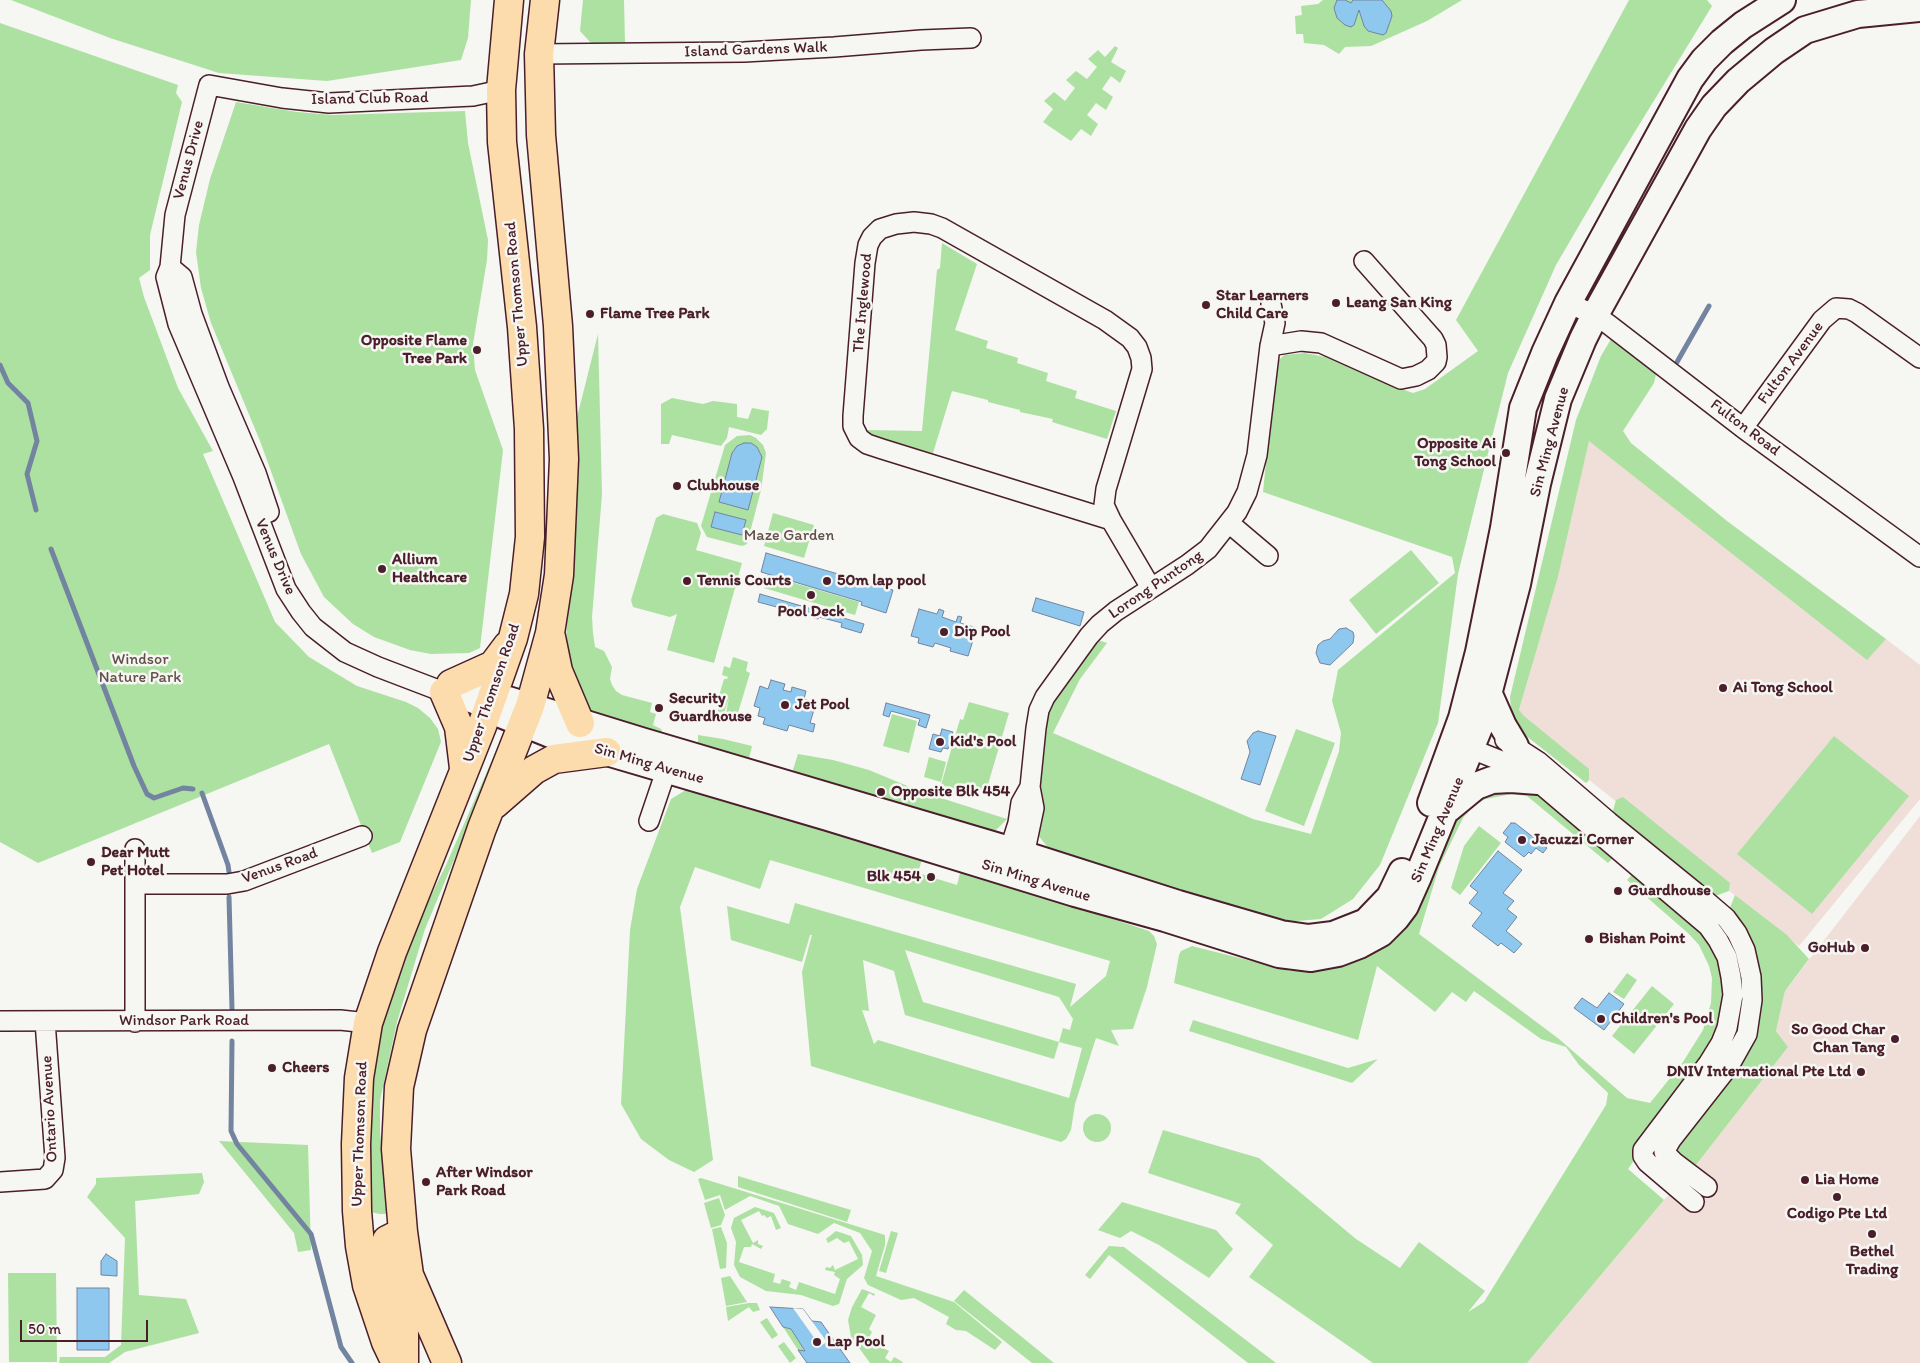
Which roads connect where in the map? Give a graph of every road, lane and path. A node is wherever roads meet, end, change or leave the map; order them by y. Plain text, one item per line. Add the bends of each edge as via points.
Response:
1 (509, 0) edge
2 (545, 0) edge
3 (1782, 0) edge
4 (1920, 8) edge
5 (972, 38) dead end
6 (539, 54) junction
7 (209, 84) joint
8 (502, 90) junction
9 (1364, 261) dead end
10 (1568, 303) junction
11 (1271, 304) dead end
12 (1595, 315) junction
13 (1270, 346) junction
14 (1920, 358) edge
15 (1743, 428) junction
16 (1111, 520) junction
17 (1229, 523) junction
18 (1268, 556) dead end
19 (1920, 557) edge
20 (1151, 588) junction
21 (550, 633) junction
22 (513, 638) junction
23 (447, 688) junction
24 (1488, 692) junction
25 (490, 702) junction
26 (526, 714) junction
27 (580, 723) junction
28 (1466, 735) junction
29 (1515, 746) junction
30 (607, 752) junction
31 (670, 760) junction
32 (464, 772) junction
33 (1538, 781) junction
34 (490, 808) junction
35 (1446, 811) junction
36 (649, 821) dead end
37 (362, 836) dead end
38 (135, 849) dead end
39 (1014, 863) junction
40 (135, 884) junction
41 (0, 1021) edge
42 (46, 1021) junction
43 (136, 1022) junction
44 (368, 1023) junction
45 (1728, 1028) junction
46 (1742, 1046) junction
47 (0, 1182) edge
48 (1707, 1187) dead end
49 (1694, 1202) dead end
50 (357, 1211) junction
51 (402, 1221) junction
52 (396, 1363) edge
53 (404, 1363) edge
54 (447, 1363) edge

1 - 8 main road, Upper Thomson Road
2 - 6 main road
3 - 10 main road, Sin Ming Avenue via 1743,24 1722,42 1690,79
4 - 12 main road, Sin Ming Avenue via 1858,14 1805,30 1738,81 1698,129
5 - 6 street, Island Gardens Walk via 744,52
6 - 21 main road via 541,135 558,326 564,459 559,575
7 - 8 street, Island Club Road via 329,103 473,96
7 - 23 street, Venus Drive via 175,215 166,277 178,324 286,589 313,628 378,667
8 - 22 main road, Upper Thomson Road via 502,142 522,327 529,429 530,537 524,594
9 - 13 street via 1433,339 1437,357 1428,370 1401,379 1321,342 1301,341
10 - 12 street, Fulton Road
10 - 28 main road, Sin Ming Avenue via 1523,408
11 - 13 street, Lorong Puntong via 1275,323
12 - 15 street, Fulton Road
12 - 24 main road, Sin Ming Avenue via 1558,399 1536,484 1517,584
13 - 17 street, Lorong Puntong via 1253,474
14 - 15 street, Fulton Avenue via 1857,313 1836,308 1822,320
15 - 19 street, Fulton Road
16 - 16 street, The Inglewood via 882,449 859,438 853,426 853,416 865,263 868,245 880,229 914,222 942,228 1105,320 1130,338 1141,358 1141,375 1104,497
16 - 20 street, The Inglewood
17 - 18 street
17 - 20 street, Lorong Puntong via 1208,550
20 - 39 street, Lorong Puntong via 1100,624 1049,690 1039,710 1030,787 1034,808
21 - 26 main road
21 - 27 main road via 561,680
22 - 23 main road via 493,665
22 - 25 main road, Upper Thomson Road
23 - 25 street, Venus Drive
23 - 32 main road via 459,727
24 - 28 main road, Sin Ming Avenue
24 - 29 main road
25 - 26 main road, Venus Drive
25 - 32 main road, Upper Thomson Road
26 - 27 main road, Sin Ming Avenue
26 - 30 main road, Sin Ming Avenue via 553,736
26 - 34 main road
27 - 31 main road, Sin Ming Avenue
28 - 29 street via 1493,734
28 - 33 street
28 - 35 main road, Sin Ming Avenue
28 - 39 main road, Sin Ming Avenue via 1430,804 1390,897 1366,922 1333,935 1308,938 1281,934 1178,904
29 - 46 street via 1539,762 1726,918 1737,932 1751,977 1750,1024
30 - 31 main road, Sin Ming Avenue
30 - 34 main road via 554,759 534,770
31 - 36 street
31 - 39 main road, Sin Ming Avenue
32 - 44 main road, Upper Thomson Road via 392,952
33 - 35 main road via 1492,780 1476,786
33 - 45 street via 1708,926 1727,957 1732,977
34 - 51 main road via 412,1030 399,1087 396,1149
35 - 39 main road, Sin Ming Avenue via 1405,906 1396,918 1381,933 1359,945 1311,958 1279,954 1165,918
37 - 40 street, Venus Road via 244,881 226,884
38 - 40 street
40 - 43 street
41 - 42 street, Windsor Park Road
42 - 43 street, Windsor Park Road
42 - 47 street, Ontario Avenue via 55,1158 53,1170 45,1178
43 - 44 street, Windsor Park Road via 340,1020
44 - 50 main road, Upper Thomson Road via 359,1078
45 - 46 street via 1723,1043 1726,1048 1735,1052
45 - 49 street via 1708,1064 1643,1150 1647,1162
46 - 48 street via 1664,1152
50 - 51 main road via 378,1220 392,1216
50 - 52 main road, Upper Thomson Road via 367,1285
51 - 53 main road via 387,1240 385,1249 404,1331
51 - 54 main road via 409,1275

